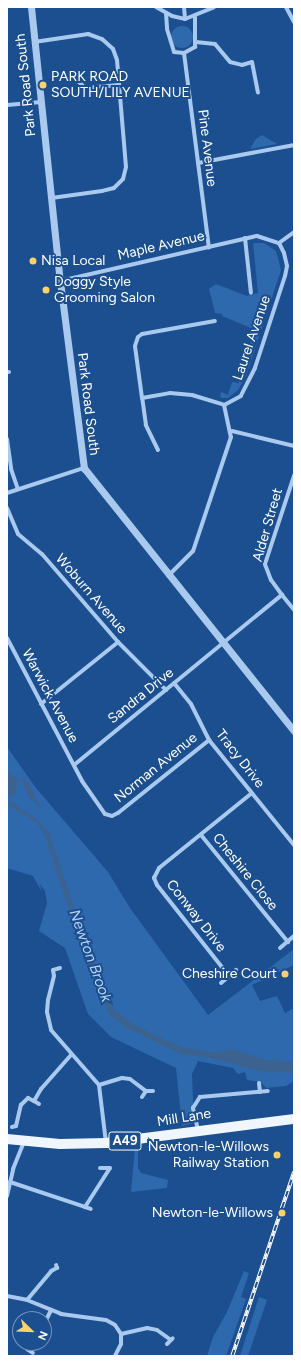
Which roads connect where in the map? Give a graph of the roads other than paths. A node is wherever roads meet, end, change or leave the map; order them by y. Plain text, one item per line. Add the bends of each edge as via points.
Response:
1 (31, 7) edge
2 (156, 7) edge
3 (184, 7) edge
4 (214, 7) edge
5 (286, 7) edge
6 (166, 13) junction
7 (194, 17) junction
8 (185, 19) junction
9 (294, 22) edge
10 (34, 42) junction
11 (196, 42) junction
12 (184, 53) junction
13 (79, 82) dead end
14 (118, 85) junction
15 (258, 92) dead end
16 (40, 102) junction
17 (7, 105) edge
18 (294, 145) edge
19 (198, 163) junction
20 (51, 198) junction
21 (294, 232) edge
22 (244, 238) junction
23 (279, 243) junction
24 (209, 247) junction
25 (60, 281) junction
26 (251, 293) dead end
27 (215, 321) dead end
28 (142, 398) junction
29 (224, 405) junction
30 (232, 431) junction
31 (7, 439) edge
32 (294, 446) edge
33 (158, 450) dead end
34 (84, 468) junction
35 (294, 476) edge
36 (18, 489) junction
37 (7, 493) edge
38 (7, 508) edge
39 (168, 576) junction
40 (282, 595) junction
41 (294, 610) edge
42 (7, 638) edge
43 (118, 642) junction
44 (223, 644) junction
45 (174, 683) junction
46 (166, 690) junction
47 (41, 704) junction
48 (294, 731) edge
49 (209, 740) junction
50 (74, 765) junction
51 (252, 793) junction
52 (201, 834) junction
53 (294, 845) edge
54 (294, 936) edge
55 (288, 942) junction
56 (280, 948) dead end
57 (60, 968) dead end
58 (53, 970) junction
59 (236, 970) dead end
60 (47, 971) dead end
61 (229, 976) junction
62 (222, 983) dead end
63 (71, 1055) junction
64 (259, 1083) dead end
65 (99, 1085) junction
66 (146, 1091) junction
67 (154, 1091) dead end
68 (260, 1092) junction
69 (268, 1092) dead end
70 (142, 1097) dead end
71 (34, 1100) junction
72 (39, 1104) dead end
73 (294, 1118) edge
74 (12, 1127) dead end
75 (198, 1130) junction
76 (7, 1140) edge
77 (24, 1142) junction
78 (106, 1143) junction
79 (100, 1168) dead end
80 (10, 1182) junction
81 (7, 1196) edge
82 (85, 1207) junction
83 (91, 1209) dead end
84 (57, 1268) dead end
85 (7, 1296) edge
86 (27, 1300) junction
87 (51, 1310) joint
88 (121, 1334) junction
89 (167, 1344) dead end
90 (115, 1356) edge

1 - 10 street, Park Road South
2 - 6 street
3 - 8 street
4 - 7 street
5 - 9 street
6 - 8 street
6 - 12 street via 171,49
7 - 8 street
7 - 11 street
10 - 14 street via 88,34 102,39 115,55
10 - 16 street, Park Road South
11 - 12 street via 195,47
11 - 15 street via 215,44 230,62 242,65 252,62
12 - 19 street, Pine Avenue
13 - 14 street via 85,88
14 - 20 street via 126,167 123,179 114,188
16 - 17 street
16 - 20 street, Park Road South
18 - 19 street
19 - 24 street, Pine Avenue
20 - 25 street, Park Road South
21 - 23 street
22 - 23 street via 257,236
22 - 24 street, Maple Avenue
22 - 26 street, Laurel Avenue
23 - 29 street, Laurel Avenue via 286,261 286,271 255,368 241,396
24 - 25 street, Maple Avenue
25 - 34 street, Park Road South
27 - 28 street via 142,334 138,337 135,346
28 - 29 street via 170,393 192,395
28 - 33 street via 146,425
29 - 30 street
30 - 32 street
30 - 39 street via 193,552
31 - 36 street via 11,469
34 - 36 street
34 - 39 street, Park Road South
35 - 40 street, Alder Street via 265,564 271,580
36 - 37 street
38 - 43 street, Woburn Avenue via 18,534 42,554
39 - 44 street, Park Road South
40 - 41 street, Alder Street
40 - 44 street
42 - 47 street, Warwick Avenue
43 - 46 street, Woburn Avenue
43 - 47 street
44 - 45 street, Sandra Drive
44 - 48 street, Park Road South
45 - 46 street, Sandra Drive
45 - 49 street, Tracy Drive via 192,704
46 - 50 street, Sandra Drive
47 - 50 street, Warwick Avenue
49 - 50 street, Norman Avenue via 112,816 102,812
49 - 51 street, Tracy Drive
51 - 52 street, Conway Drive
51 - 53 street, Tracy Drive
52 - 55 street, Cheshire Close
52 - 61 street, Conway Drive via 159,868 155,881
54 - 55 street
55 - 56 street
57 - 58 street
58 - 60 street
58 - 63 street via 48,1012 54,1036
59 - 61 street
61 - 62 street
63 - 65 street
63 - 71 street
64 - 68 street
65 - 66 street via 122,1078 130,1080
65 - 78 street
66 - 67 street
66 - 70 street
68 - 69 street
68 - 75 street via 200,1096 193,1108
71 - 72 street
71 - 74 street via 28,1098 21,1105 16,1126
73 - 75 main road, Mill Lane / A49
75 - 78 main road, Mill Lane / A49
76 - 77 main road, Mill Lane / A49
77 - 78 main road, Mill Lane / A49
77 - 80 street
79 - 82 street via 112,1168
80 - 81 street
80 - 82 street
82 - 83 street
84 - 86 street via 51,1271
85 - 86 street
86 - 87 street
87 - 88 street via 71,1316 106,1320 115,1324
88 - 89 street via 147,1328 157,1330 172,1339
88 - 90 street via 121,1344

